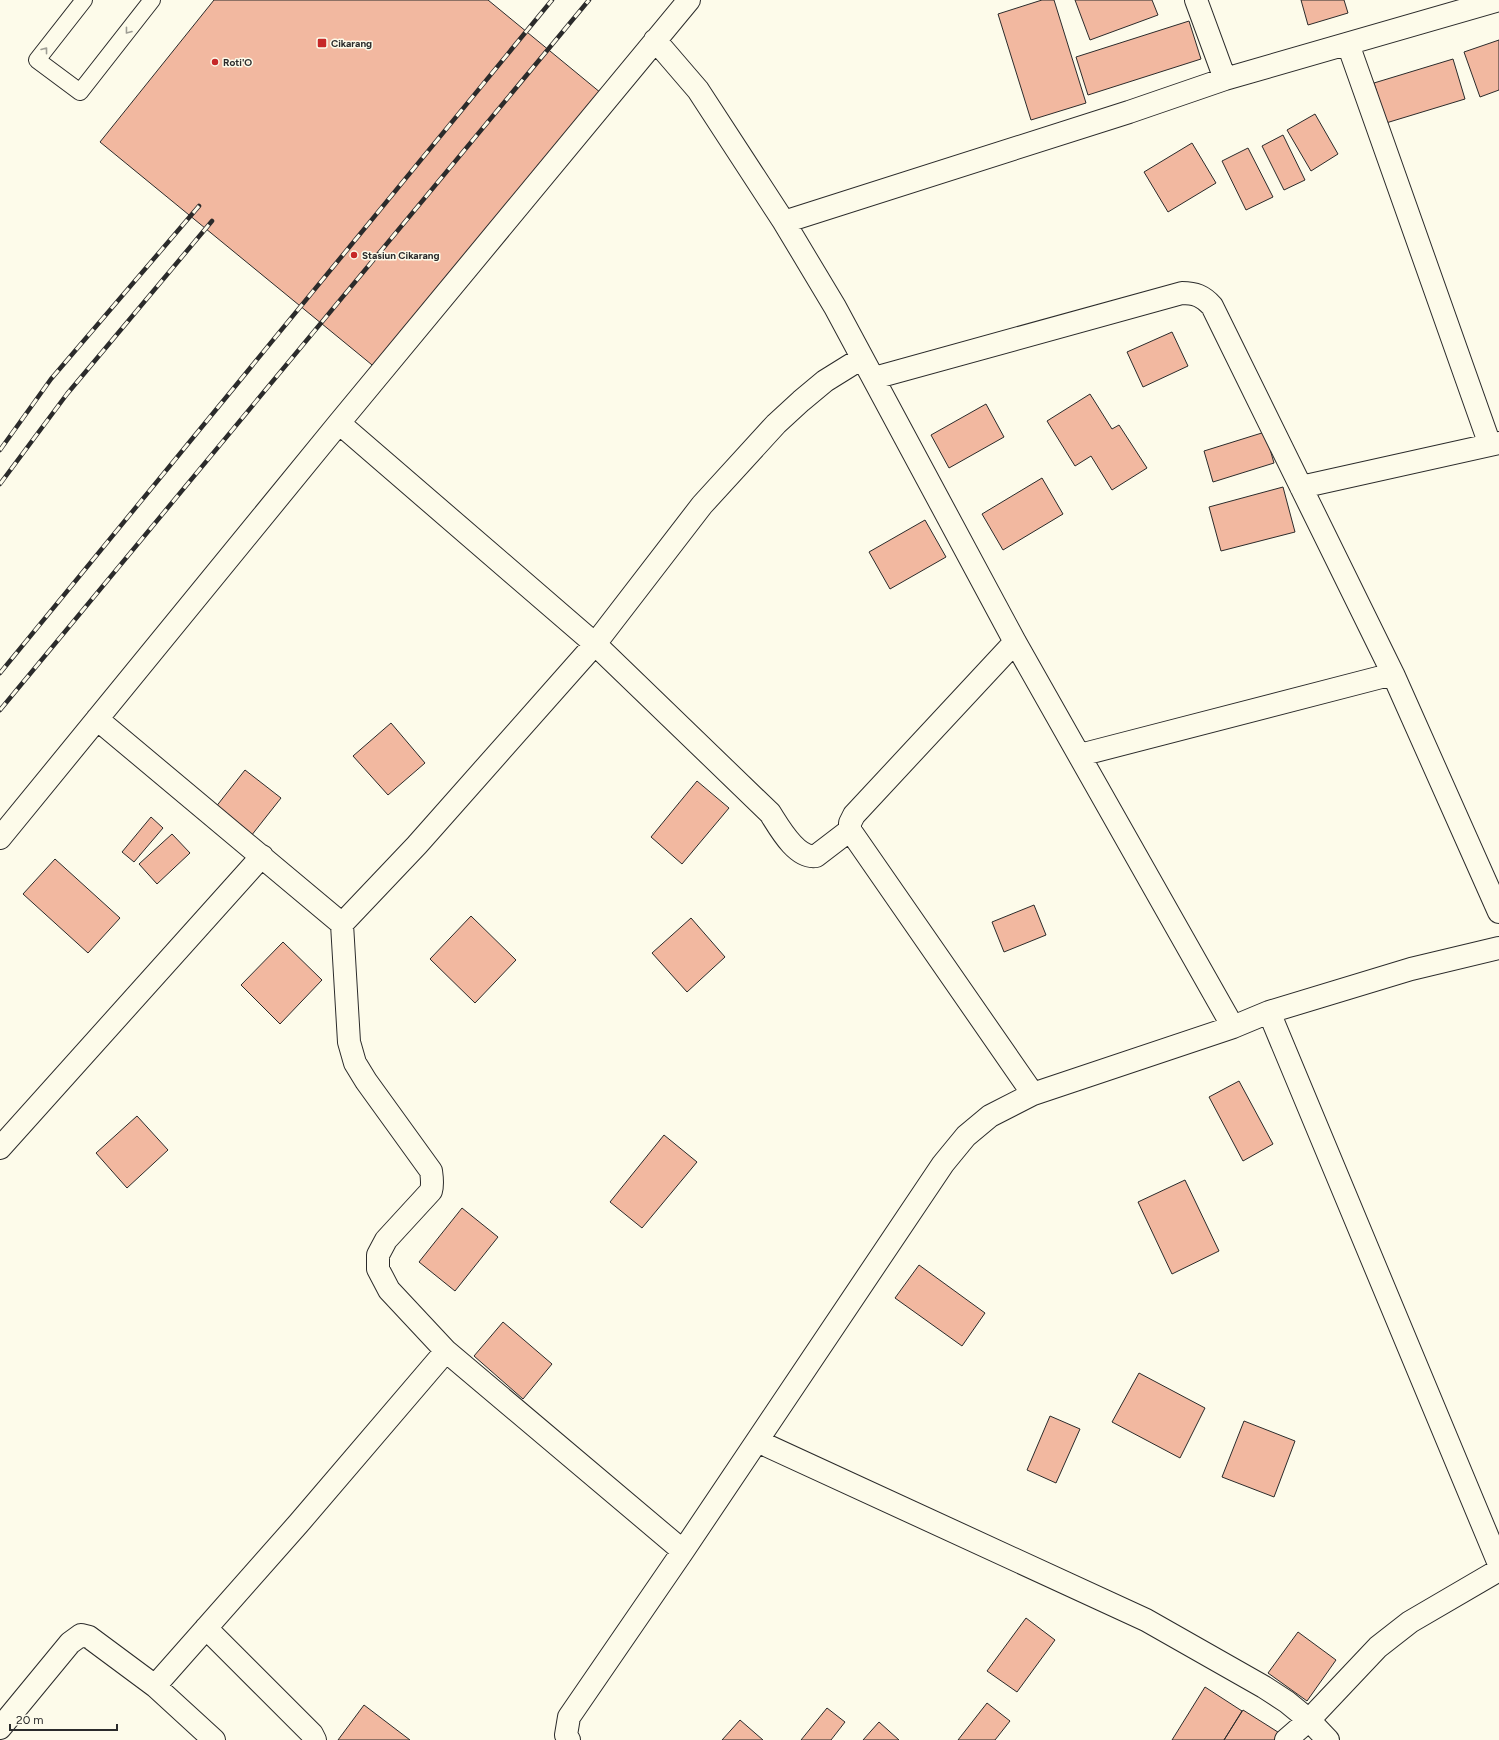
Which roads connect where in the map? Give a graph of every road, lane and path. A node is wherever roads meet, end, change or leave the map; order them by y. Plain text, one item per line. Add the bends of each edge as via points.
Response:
1 (84, 0) edge
2 (152, 0) edge
3 (689, 0) edge
4 (1196, 0) edge
5 (1499, 0) edge
6 (655, 40) junction
7 (1348, 44) junction
8 (1225, 79) junction
9 (784, 222) junction
10 (862, 358) junction
11 (874, 378) junction
12 (339, 422) junction
13 (1495, 444) edge
14 (1301, 487) junction
15 (1015, 642) junction
16 (595, 644) junction
17 (1393, 674) junction
18 (97, 719) junction
19 (1080, 754) junction
20 (850, 830) junction
21 (0, 838) edge
22 (262, 856) junction
23 (1499, 912) edge
24 (342, 924) junction
25 (1499, 948) edge
26 (1269, 1012) junction
27 (1233, 1027) junction
28 (1033, 1094) junction
29 (0, 1148) edge
30 (446, 1351) junction
31 (757, 1441) junction
32 (683, 1551) junction
33 (1499, 1564) edge
34 (1499, 1570) edge
35 (206, 1628) junction
36 (155, 1686) junction
37 (1309, 1720) junction
38 (0, 1728) edge
39 (214, 1740) edge
40 (315, 1740) edge
41 (569, 1740) edge
42 (1286, 1740) edge
43 (1328, 1740) edge

2 -> 1 lane via 80,92 37,60
3 - 6 street
4 - 8 street
5 - 7 street
6 - 9 street via 698,90
6 - 12 street
7 - 8 street
7 - 13 street
8 - 9 street
9 - 10 street
10 - 11 street
10 - 16 street via 825,381 776,424 702,505
11 - 14 street via 1182,293 1194,293 1205,298 1212,306
11 - 15 street
12 - 16 street
12 - 18 street
13 - 14 street
14 - 17 street
15 - 19 street
15 - 20 street via 854,815
16 - 20 street via 770,813 795,848 816,856
16 - 24 street via 417,845
17 - 19 street
17 - 23 street
18 - 21 street
18 - 22 street
19 - 27 street
20 - 28 street
22 - 24 street
22 - 29 street
24 - 30 street via 349,1042 355,1063 431,1171 433,1185 431,1191 386,1240 378,1254 378,1269 389,1290
25 - 26 street via 1411,969
26 - 27 street
26 - 33 street
27 - 28 street
28 - 31 street via 990,1116 966,1136 943,1164
30 - 32 street
30 - 35 street
31 - 32 street
31 - 37 street via 1146,1620 1264,1687
32 - 41 street via 569,1718 566,1735
34 - 37 street via 1410,1622 1378,1647
35 - 36 street
35 - 40 street via 312,1734
36 - 38 street via 89,1637 81,1635 70,1643
36 - 39 street
37 - 42 street
37 - 43 street

